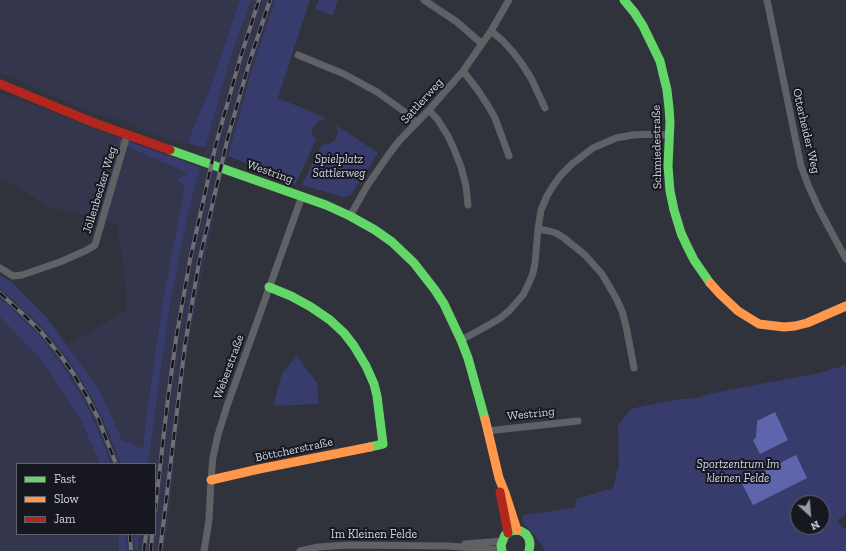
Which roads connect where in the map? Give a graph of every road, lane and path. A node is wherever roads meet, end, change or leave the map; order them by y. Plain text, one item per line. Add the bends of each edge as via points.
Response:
1 (424, 0) edge
2 (509, 0) edge
3 (624, 0) edge
4 (767, 0) edge
5 (491, 31) junction
6 (482, 44) junction
7 (298, 55) dead end
8 (463, 71) junction
9 (0, 84) edge
10 (545, 108) dead end
11 (429, 110) junction
12 (417, 123) junction
13 (128, 135) junction
14 (669, 135) junction
15 (509, 156) dead end
16 (302, 196) junction
17 (468, 204) dead end
18 (350, 216) junction
19 (538, 229) junction
20 (846, 258) edge
21 (0, 268) edge
22 (269, 287) junction
23 (846, 306) edge
24 (461, 340) junction
25 (634, 368) dead end
26 (578, 421) dead end
27 (488, 431) junction
28 (211, 480) junction
29 (512, 531) junction
30 (502, 547) edge
31 (204, 551) edge
32 (300, 551) edge
33 (529, 551) edge

1 - 6 street via 457,22
2 - 5 street, Sattlerweg
3 - 14 street, Schmiedestraße via 643,26 660,61 667,90
4 - 20 street, Otterheider Weg via 801,166 820,211
5 - 6 street, Sattlerweg
5 - 10 street via 514,52 531,78
6 - 8 street, Sattlerweg
7 - 12 street via 344,74 377,92
8 - 11 street, Sattlerweg
8 - 15 street via 495,118
9 - 13 street, Westring
11 - 12 street, Sattlerweg
11 - 17 street via 438,120 454,149 466,186
12 - 18 street, Sattlerweg via 389,154
13 - 16 street, Westring
13 - 21 street, Jöllenbecker Weg via 95,245 60,262 22,275 13,276
14 - 19 street via 633,135 616,138 583,155 561,175 547,196 541,210
14 - 23 street, Schmiedestraße via 670,191 676,218 694,260 720,294 738,311 759,324 784,328 807,323
16 - 18 street, Westring
16 - 22 street, Weberstraße
18 - 24 street, Westring via 392,242 414,263 444,304
19 - 24 street via 534,272 523,295 499,319
19 - 25 street via 556,233 564,238 585,255 602,274 622,311
22 - 28 street, Weberstraße via 227,406 213,457
22 - 28 street, Böttcherstraße via 311,306 344,333 354,346 374,384 383,444
24 - 27 street, Westring
26 - 27 street, Westring
27 - 29 street, Westring via 505,493
28 - 31 street, Weberstraße
29 - 30 street via 505,535
29 - 33 street via 526,534 530,544
30 - 32 street, Im Kleinen Felde via 349,545

